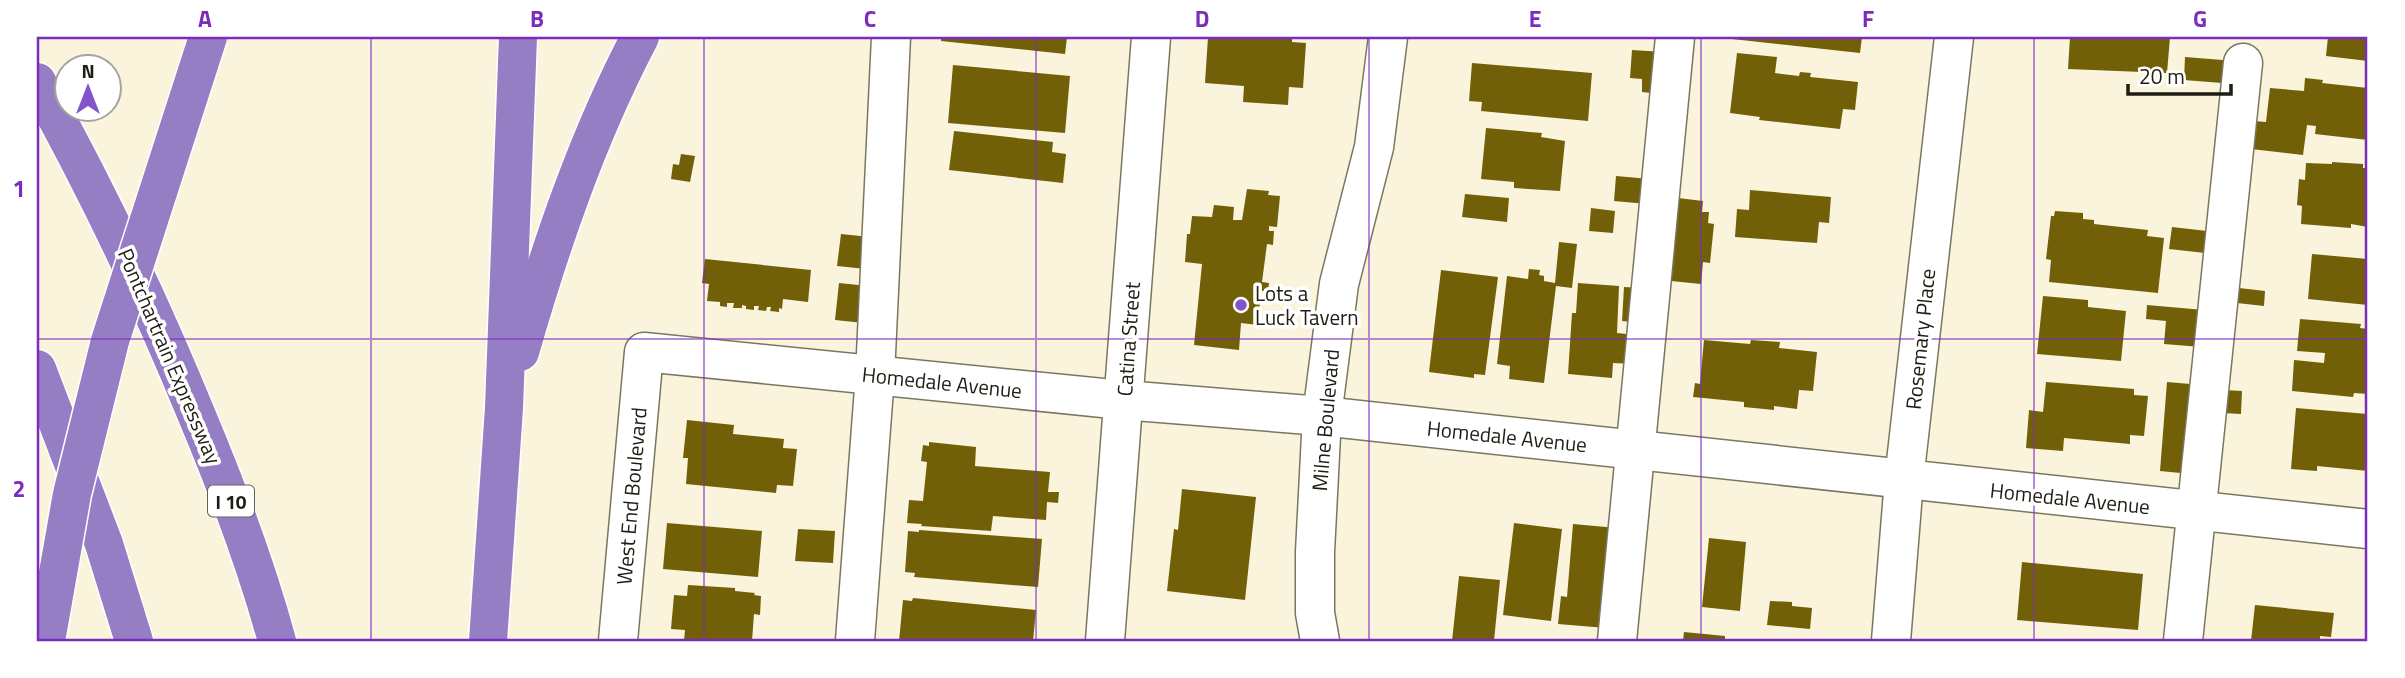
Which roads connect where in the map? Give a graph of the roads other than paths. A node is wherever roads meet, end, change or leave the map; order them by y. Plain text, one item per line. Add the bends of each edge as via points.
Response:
1 (208, 37) edge
2 (518, 37) edge
3 (640, 37) edge
4 (891, 37) edge
5 (1151, 37) edge
6 (1388, 37) edge
7 (1675, 37) edge
8 (1954, 37) edge
9 (2243, 63) dead end
10 (37, 82) edge
11 (645, 352) joint
12 (37, 369) edge
13 (875, 375) junction
14 (1123, 400) junction
15 (504, 408) junction
16 (1322, 416) junction
17 (1637, 450) junction
18 (1905, 480) junction
19 (2197, 511) junction
20 (2368, 529) edge
21 (46, 641) edge
22 (134, 641) edge
23 (277, 641) edge
24 (488, 641) edge
25 (618, 641) edge
26 (855, 641) edge
27 (1105, 641) edge
28 (1320, 641) edge
29 (1617, 641) edge
30 (1891, 641) edge
31 (2183, 641) edge

1 - 21 highway, bridge via 110,341 72,494
2 - 15 highway
3 - 15 highway via 614,86 580,170
4 - 13 street
5 - 14 street, Catina Street
6 - 16 street, Milne Boulevard via 1374,147 1339,284
7 - 17 street
8 - 18 street, Rosemary Place
9 - 19 street
10 - 23 highway, Pontchartrain Expressway / I 10 via 125,250 176,364 220,472
11 - 13 street, Homedale Avenue
11 - 25 street, West End Boulevard
12 - 22 highway via 104,544
13 - 14 street, Homedale Avenue
13 - 26 street
14 - 16 street, Homedale Avenue
14 - 27 street, Catina Street
15 - 24 highway
16 - 17 street, Homedale Avenue
16 - 28 street, Milne Boulevard via 1315,552
17 - 18 street, Homedale Avenue
17 - 29 street
18 - 19 street, Homedale Avenue
18 - 30 street, Rosemary Place
19 - 20 street, Homedale Avenue
19 - 31 street

